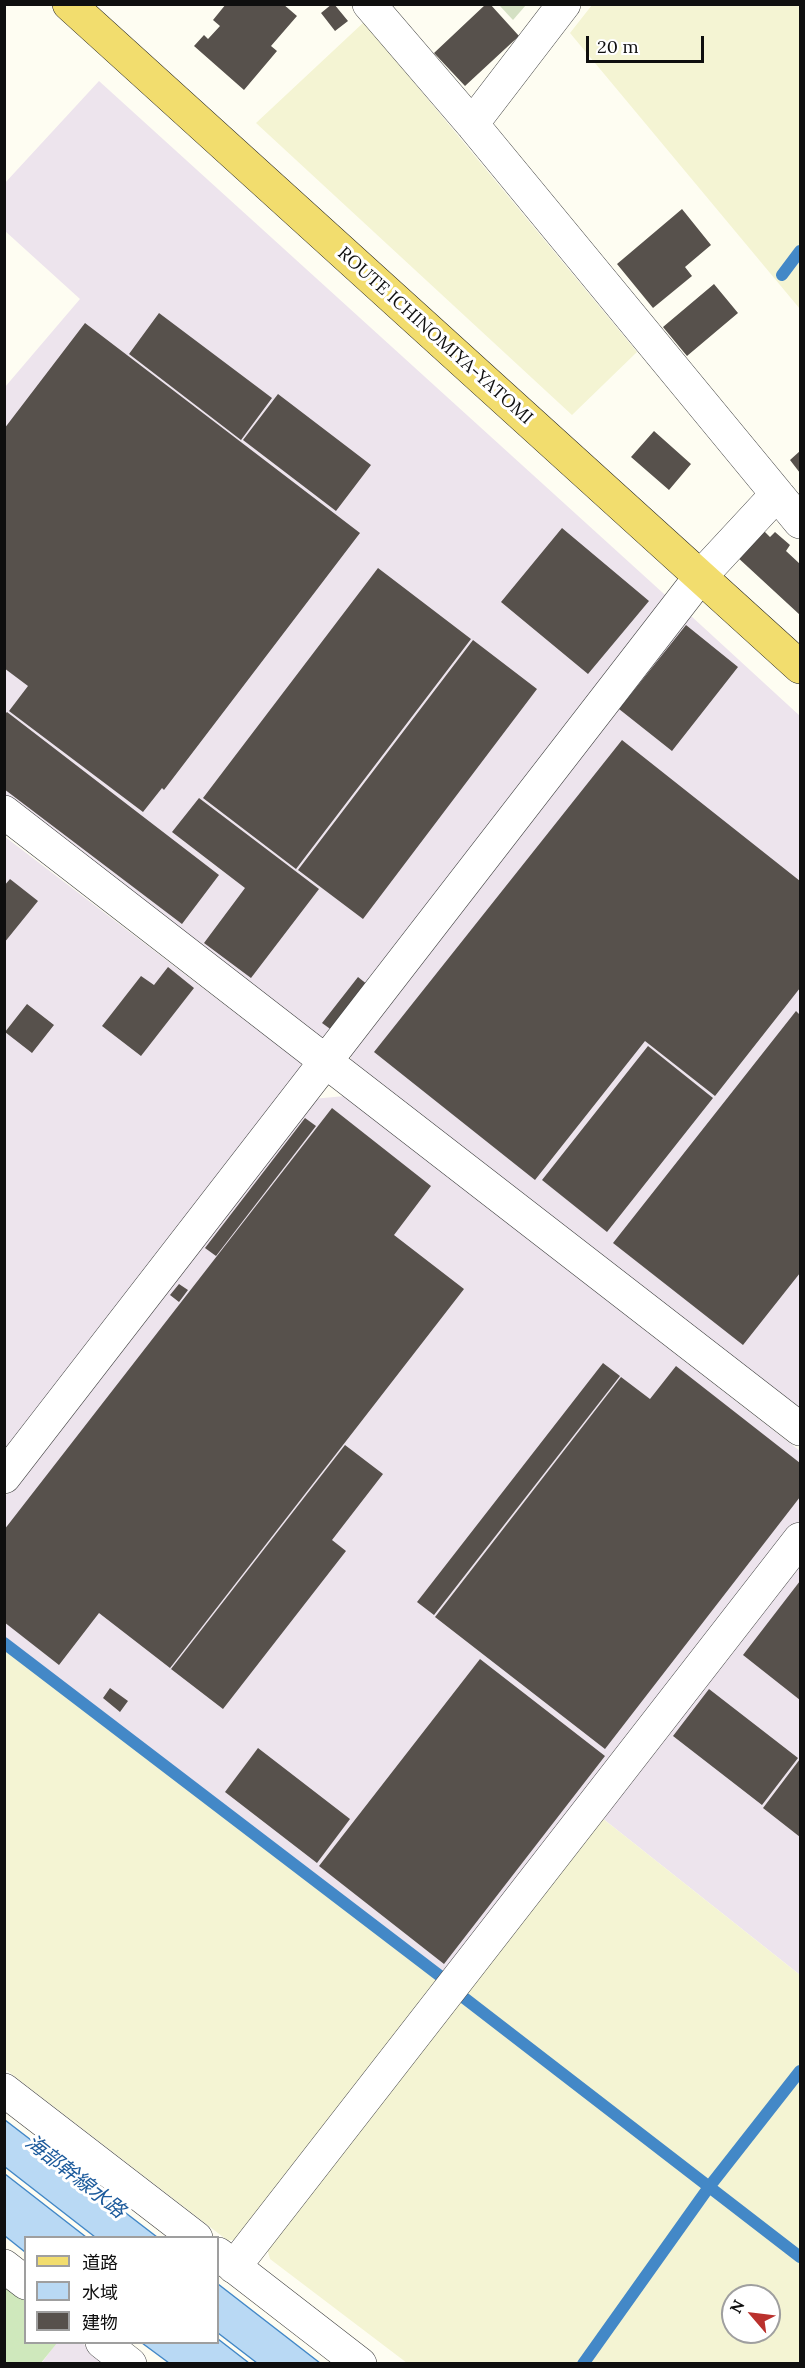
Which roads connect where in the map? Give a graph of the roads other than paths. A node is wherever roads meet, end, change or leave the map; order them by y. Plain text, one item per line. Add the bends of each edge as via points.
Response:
1 (69, 4) edge
2 (369, 4) edge
3 (564, 4) edge
4 (472, 124) junction
5 (777, 494) junction
6 (801, 522) edge
7 (701, 576) junction
8 (801, 667) edge
9 (4, 812) edge
10 (326, 1061) junction
11 (801, 1429) edge
12 (4, 1477) edge
13 (801, 1539) edge
14 (4, 2090) edge
15 (193, 2236) edge
16 (226, 2260) edge
17 (4, 2266) edge
18 (24, 2281) edge
19 (103, 2344) edge
20 (130, 2364) edge
21 (360, 2364) edge

1 - 7 main road, ROUTE ICHINOMIYA-YATOMI
2 - 4 street
3 - 4 street
4 - 5 street
5 - 6 street
5 - 7 street
7 - 8 main road, ROUTE ICHINOMIYA-YATOMI
7 - 10 street
9 - 10 street
10 - 11 street
10 - 12 street
13 - 16 street
14 - 15 street
16 - 21 street
17 - 18 street
19 - 20 street

